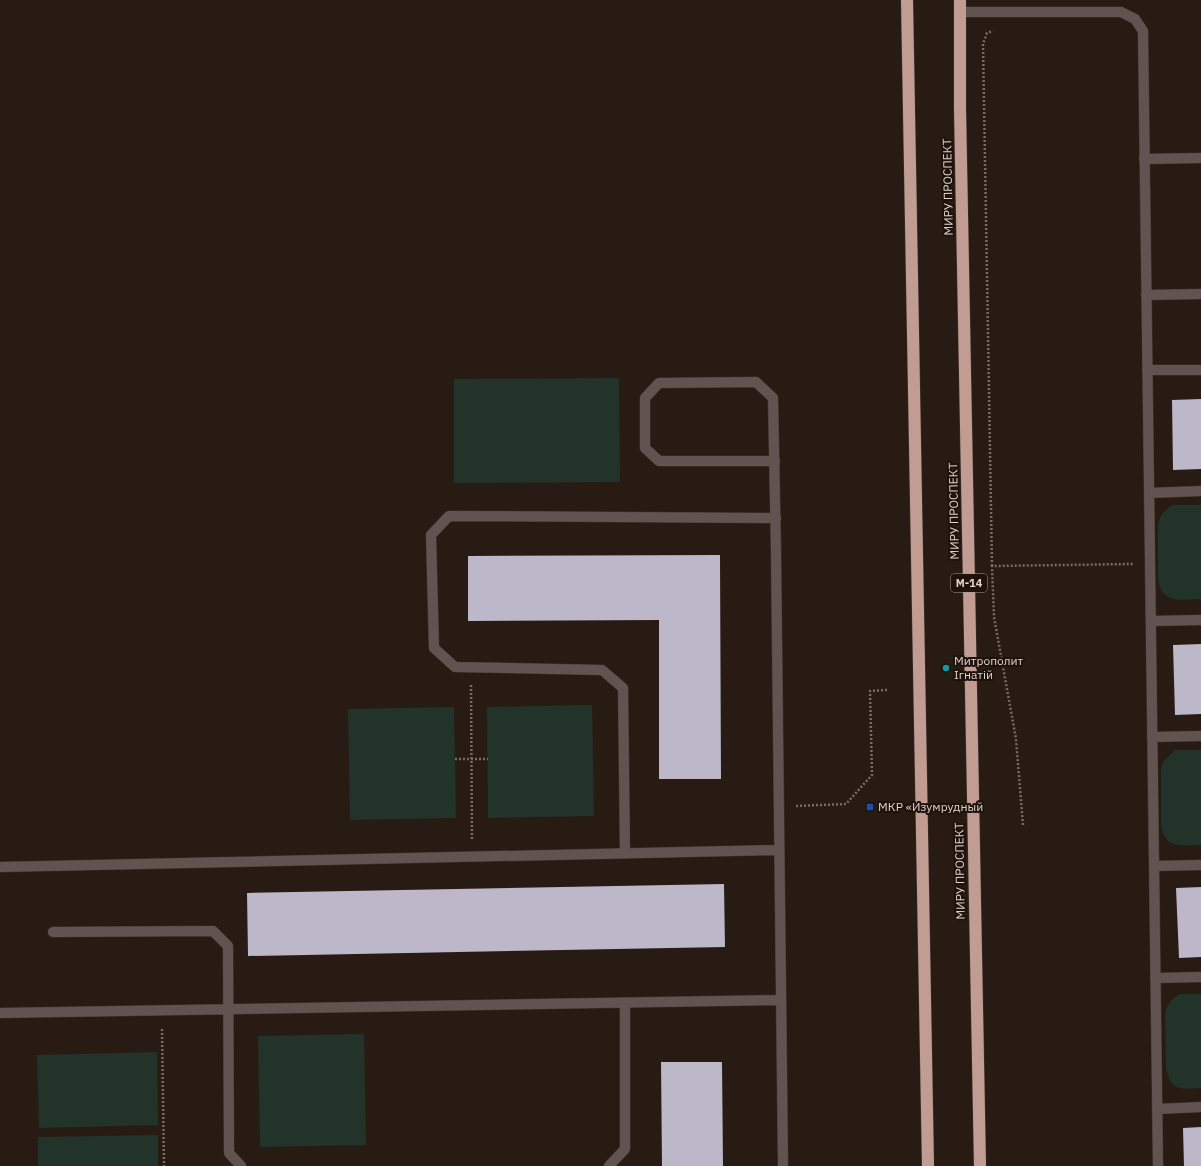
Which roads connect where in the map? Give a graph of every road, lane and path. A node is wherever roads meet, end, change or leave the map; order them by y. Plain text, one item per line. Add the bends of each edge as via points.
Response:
1 (907, 0) edge
2 (960, 6) edge
3 (996, 31) dead end
4 (1201, 158) edge
5 (1144, 159) junction
6 (1201, 294) edge
7 (1146, 295) junction
8 (1148, 370) junction
9 (1201, 370) edge
10 (775, 461) junction
11 (1201, 491) edge
12 (1149, 493) junction
13 (776, 518) junction
14 (1150, 563) junction
15 (992, 566) junction
16 (1201, 620) edge
17 (1151, 621) junction
18 (471, 667) junction
19 (887, 690) dead end
20 (1201, 736) edge
21 (1152, 737) junction
22 (455, 759) dead end
23 (472, 759) junction
24 (488, 759) dead end
25 (779, 806) junction
26 (1023, 825) dead end
27 (779, 850) junction
28 (625, 853) junction
29 (472, 856) junction
30 (1201, 865) edge
31 (1154, 866) junction
32 (0, 867) edge
33 (53, 932) dead end
34 (1201, 977) edge
35 (1155, 978) junction
36 (781, 1000) junction
37 (625, 1003) junction
38 (228, 1009) junction
39 (162, 1010) junction
40 (0, 1013) edge
41 (1201, 1107) edge
42 (1157, 1109) junction
43 (164, 1166) edge
44 (241, 1166) edge
45 (609, 1166) edge
46 (783, 1166) edge
47 (928, 1166) edge
48 (980, 1166) edge
49 (1158, 1166) edge

1 - 47 highway
2 - 5 lane via 1121,12 1135,19 1143,31
2 - 48 highway, МИРУ ПРОСПЕКТ / М-14
3 - 15 path via 987,33 983,44
4 - 5 lane
5 - 7 lane
6 - 7 lane
7 - 8 lane
8 - 9 lane
8 - 12 lane
10 - 10 lane via 773,398 756,382 659,382 645,398 646,448 659,461
10 - 13 lane
11 - 12 lane
12 - 14 lane
13 - 18 lane via 449,516 431,535 434,648 455,667
13 - 25 lane
14 - 15 path
14 - 17 lane
15 - 26 path via 994,617 1016,739
16 - 17 lane
17 - 21 lane
18 - 23 path
18 - 28 lane via 602,670 623,688
19 - 25 path via 870,691 872,775 846,804
20 - 21 lane
21 - 31 lane
22 - 23 path
23 - 24 path
23 - 29 path
25 - 27 lane
27 - 28 lane
27 - 36 lane
28 - 29 lane
29 - 32 lane
30 - 31 lane
31 - 35 lane
33 - 38 lane via 213,931 228,946
34 - 35 lane
35 - 42 lane
36 - 37 lane
36 - 46 lane
37 - 38 lane
37 - 45 lane via 625,1149
38 - 39 lane
38 - 44 lane via 229,1153
39 - 40 lane
39 - 43 path
41 - 42 lane
42 - 49 lane

